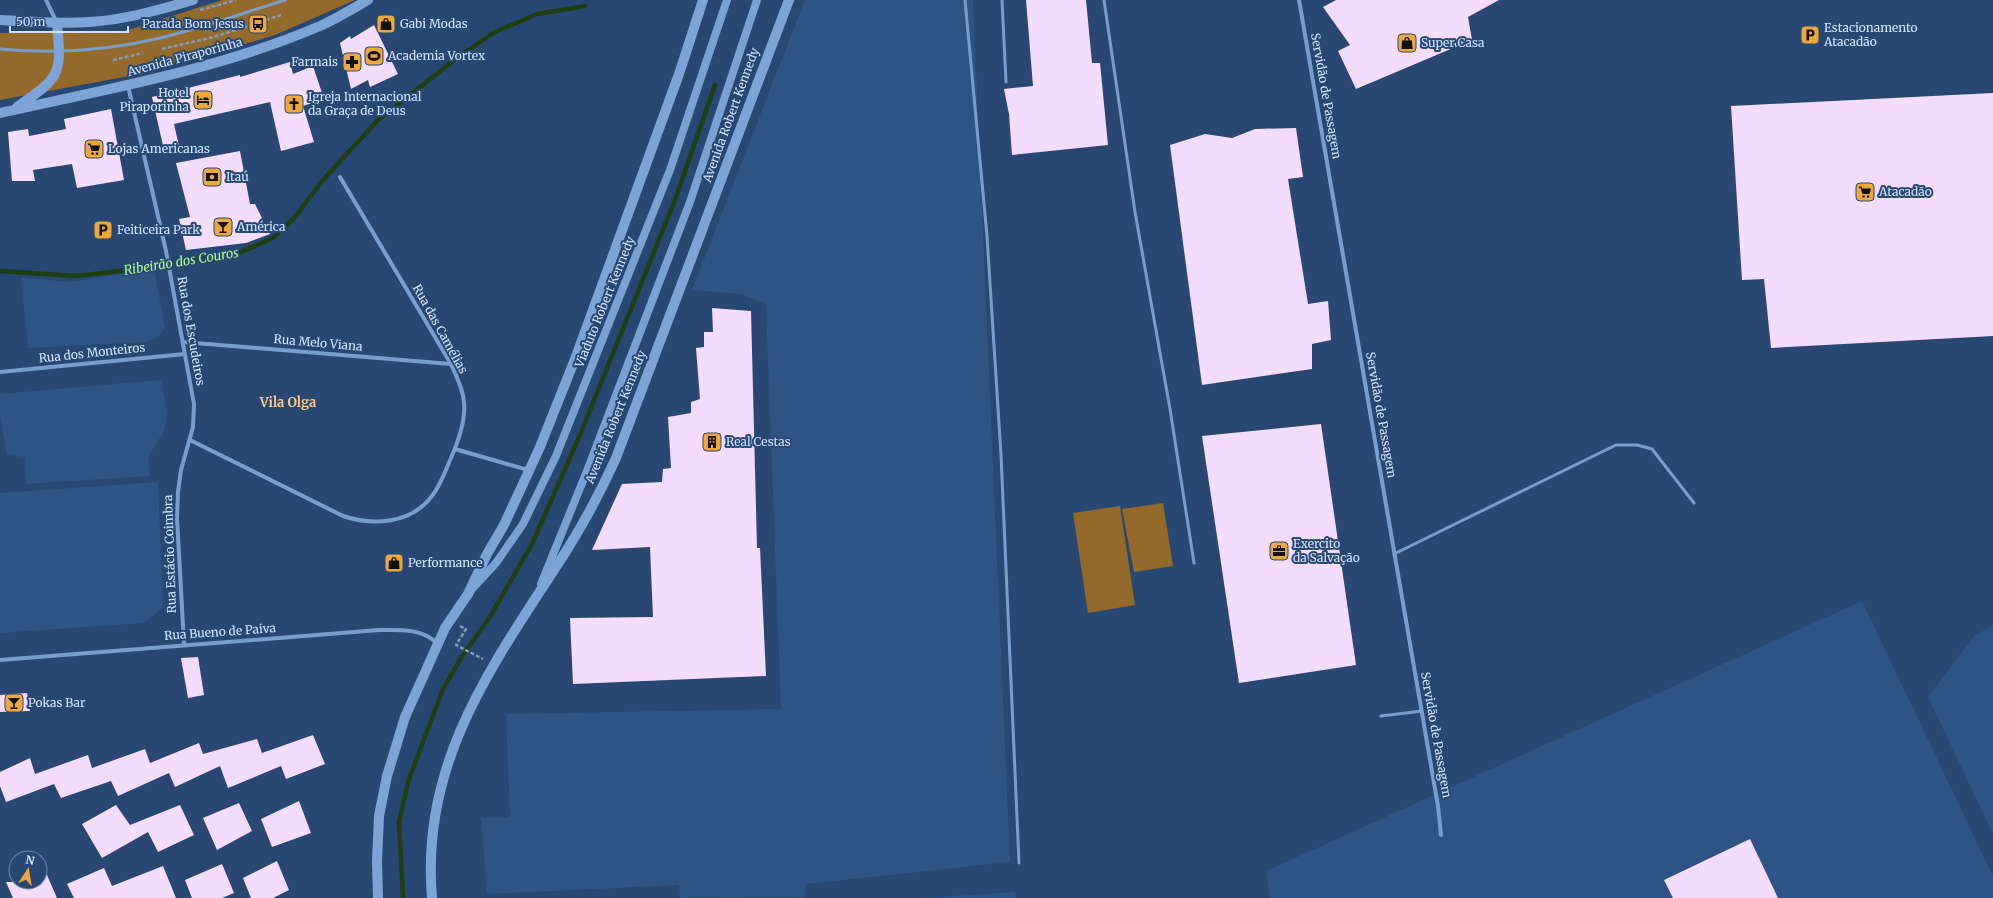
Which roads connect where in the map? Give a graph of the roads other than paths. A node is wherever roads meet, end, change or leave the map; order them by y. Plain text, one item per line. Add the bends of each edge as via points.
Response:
1 (46, 0) edge
2 (193, 0) edge
3 (285, 0) edge
4 (368, 0) edge
5 (703, 0) edge
6 (727, 0) edge
7 (757, 0) edge
8 (789, 0) edge
9 (965, 0) edge
10 (1002, 0) edge
11 (1104, 0) edge
12 (1299, 0) edge
13 (0, 20) edge
14 (57, 24) junction
15 (0, 50) edge
16 (60, 52) junction
17 (1006, 82) dead end
18 (128, 86) junction
19 (14, 110) junction
20 (0, 113) edge
21 (340, 177) dead end
22 (183, 342) junction
23 (185, 354) junction
24 (451, 364) junction
25 (0, 372) edge
26 (190, 440) junction
27 (455, 449) junction
28 (530, 471) junction
29 (1694, 503) dead end
30 (1394, 554) junction
31 (1194, 563) dead end
32 (468, 594) junction
33 (536, 596) junction
34 (184, 644) junction
35 (437, 644) junction
36 (0, 660) edge
37 (1422, 711) junction
38 (1381, 716) dead end
39 (1441, 834) dead end
40 (1019, 863) dead end
41 (378, 898) edge
42 (432, 898) edge

1 - 14 street
2 - 14 main road via 124,18
3 - 16 lane via 160,38 123,46
4 - 18 main road, Avenida Piraporinha via 321,25 253,51
5 - 28 main road via 679,74 577,354
6 - 32 main road, Viaduto Robert Kennedy via 670,170 556,456 523,524 496,564
7 - 33 main road via 690,202
8 - 33 main road, Avenida Robert Kennedy via 616,458 597,498
9 - 40 lane via 988,236
10 - 17 lane
11 - 31 lane via 1135,212
12 - 30 street, Servidão de Passagem
13 - 14 main road
14 - 16 main road
15 - 16 lane
16 - 19 main road via 56,73 49,84
18 - 19 main road, Avenida Piraporinha
18 - 22 street, Rua dos Escudeiros via 166,251
19 - 20 main road, Avenida Piraporinha
21 - 24 street, Rua das Camélias
22 - 23 street, Rua dos Escudeiros
22 - 24 street, Rua Melo Viana
23 - 25 street, Rua dos Monteiros
23 - 26 street, Rua dos Escudeiros via 194,404
24 - 27 street, Rua das Camélias via 464,402 464,418
26 - 27 street, Rua das Camélias via 342,516 366,522 404,518 426,503 438,488
26 - 34 street, Rua Estácio Coimbra via 181,470 177,518
27 - 28 street
28 - 32 main road
29 - 30 lane via 1652,449 1637,444 1616,445
30 - 37 street, Servidão de Passagem
32 - 35 main road
33 - 42 main road, Avenida Robert Kennedy via 471,706 446,767 435,809 431,846
34 - 35 street, Rua Bueno de Paiva via 394,630 419,632
34 - 36 street, Rua Bueno de Paiva
35 - 41 main road via 405,717 387,776 377,838
37 - 38 lane
37 - 39 street, Servidão de Passagem

